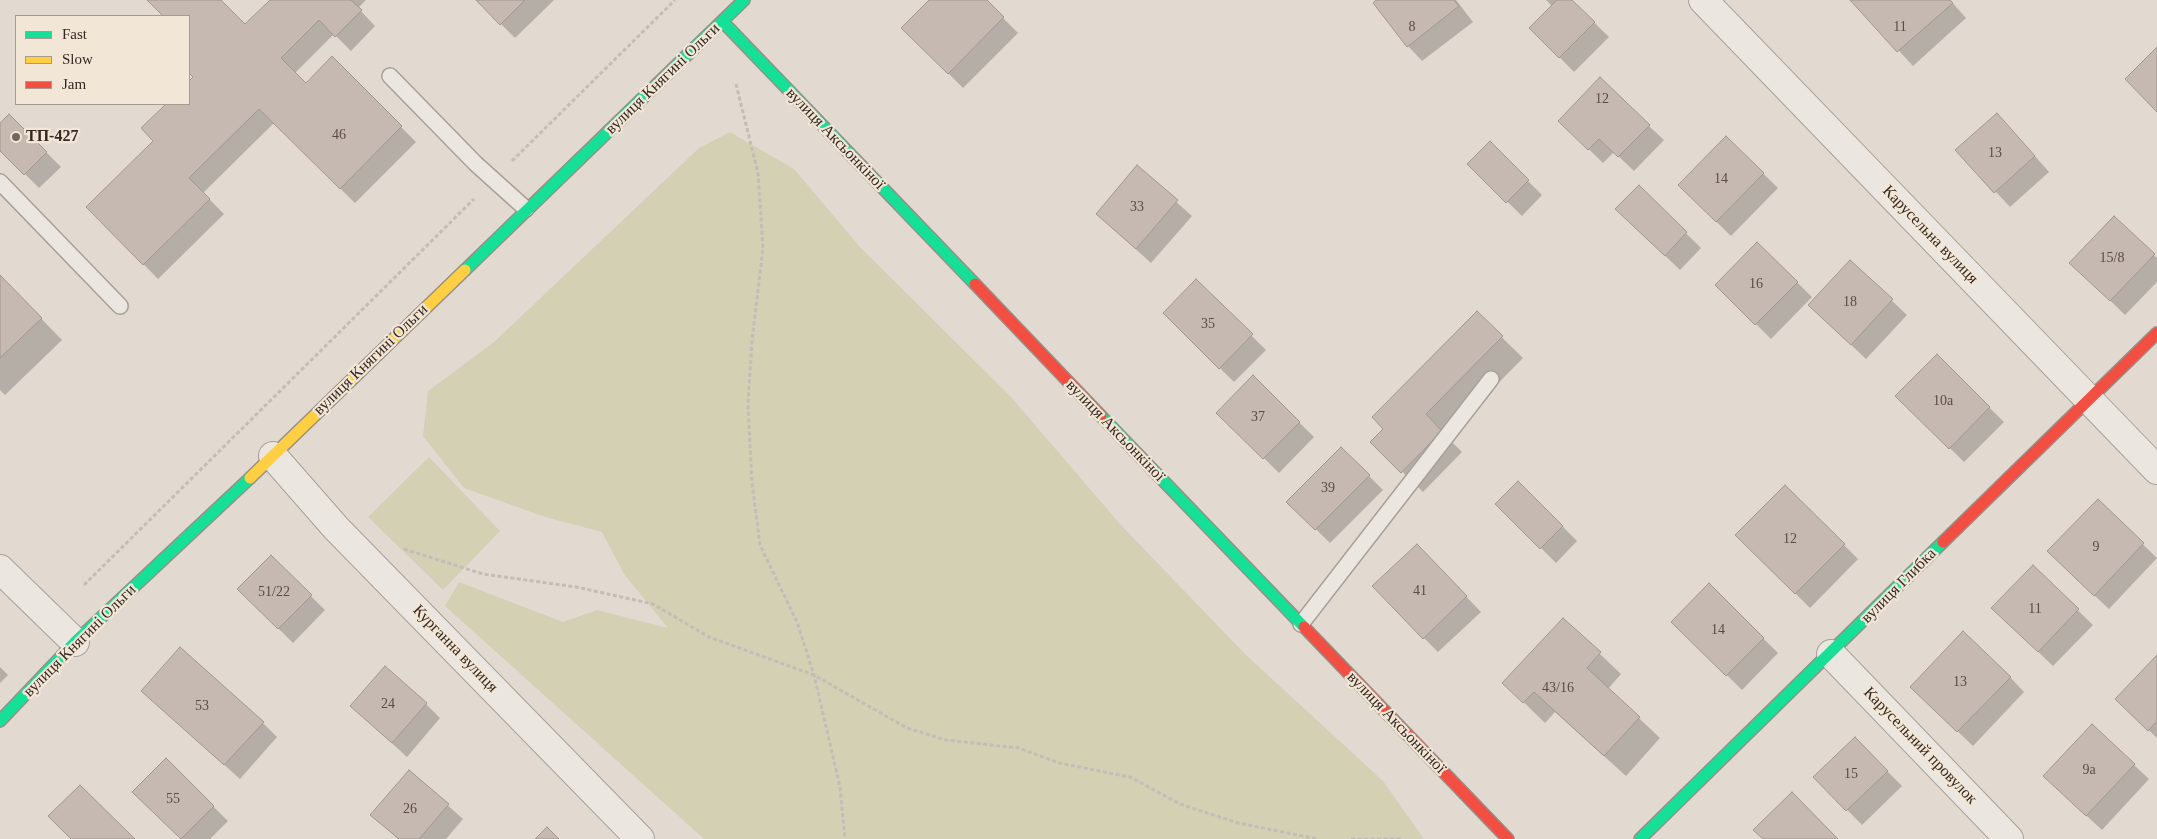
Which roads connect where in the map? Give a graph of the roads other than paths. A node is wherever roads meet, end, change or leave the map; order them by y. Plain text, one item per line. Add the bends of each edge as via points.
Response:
1 (744, 0) edge
2 (1703, 0) edge
3 (723, 22) junction
4 (390, 76) dead end
5 (0, 182) edge
6 (526, 209) junction
7 (120, 306) dead end
8 (2157, 333) edge
9 (1491, 379) dead end
10 (2088, 399) junction
11 (273, 456) junction
12 (2157, 470) edge
13 (0, 569) edge
14 (1301, 624) junction
15 (75, 642) junction
16 (1831, 654) junction
17 (0, 721) edge
18 (640, 839) edge
19 (1508, 839) edge
20 (1640, 839) edge
21 (2009, 839) edge

1 - 3 street, вулиця Княгині Ольги
2 - 10 street, Карусельна вулиця
3 - 6 street, вулиця Княгині Ольги
3 - 14 street, вулиця Аксьонкіної
4 - 6 lane
5 - 7 lane
6 - 11 street, вулиця Княгині Ольги
8 - 10 street, вулиця Глибка
9 - 14 lane
10 - 12 street, Карусельна вулиця
10 - 16 street, вулиця Глибка
11 - 15 street, вулиця Княгині Ольги
11 - 18 street, Курганна вулиця via 336,528
13 - 15 street
14 - 19 street, вулиця Аксьонкіної
15 - 17 street, вулиця Княгині Ольги
16 - 20 street, вулиця Глибка
16 - 21 street, Карусельний провулок

